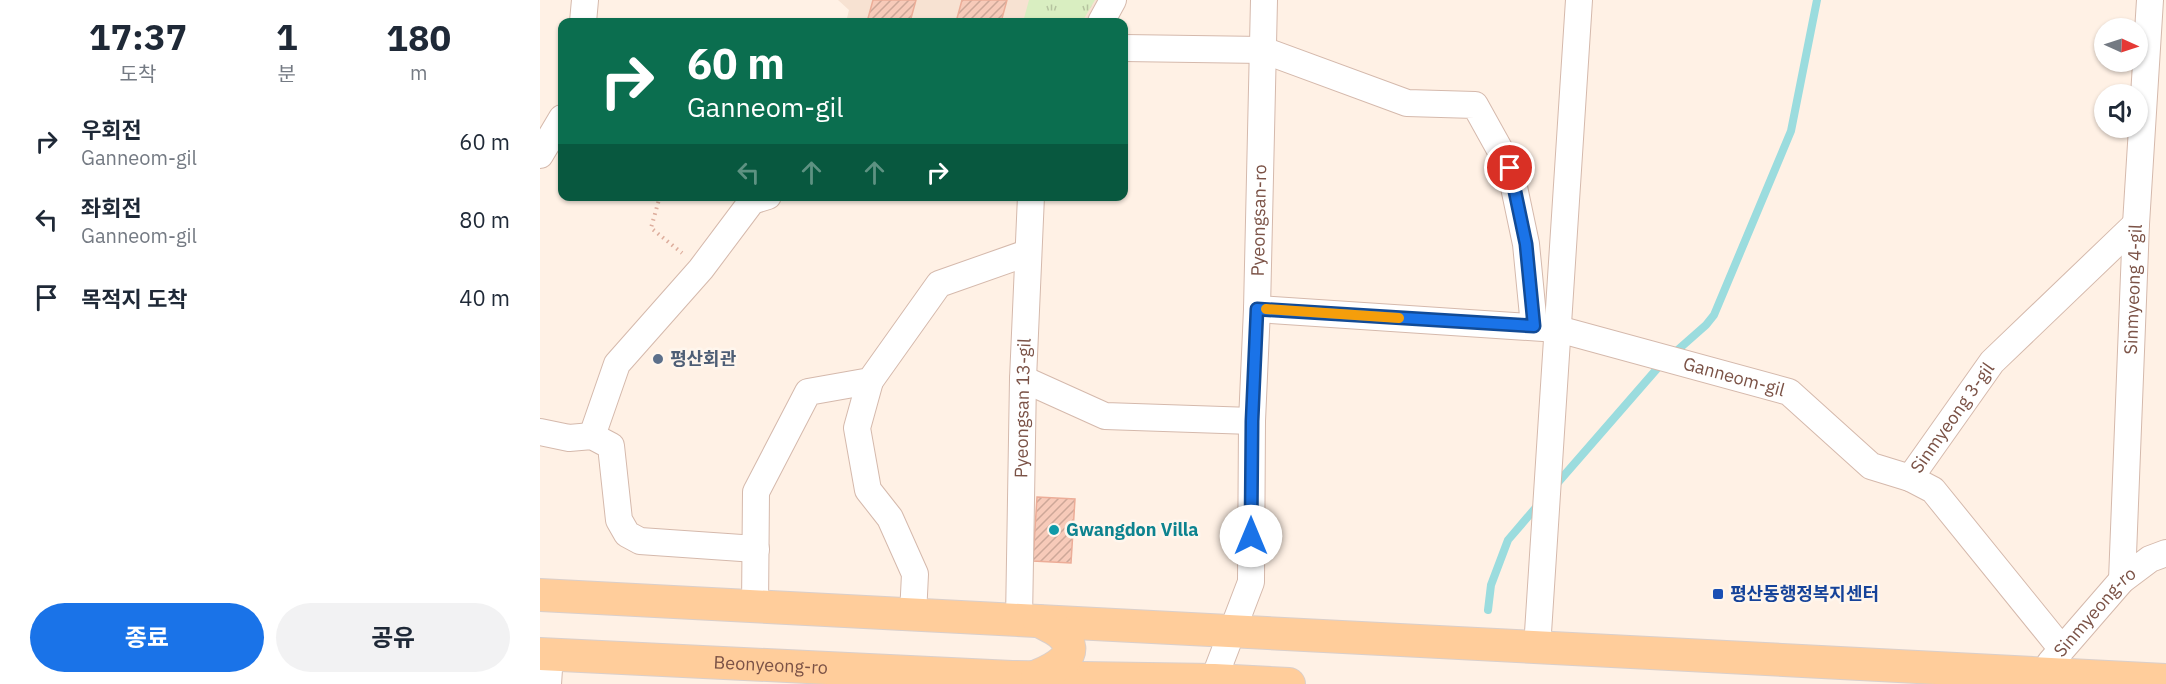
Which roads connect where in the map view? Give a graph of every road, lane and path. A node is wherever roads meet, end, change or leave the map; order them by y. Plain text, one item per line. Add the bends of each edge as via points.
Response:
1 (585, 0) edge
2 (1113, 0) edge
3 (1264, 0) edge
4 (1579, 0) edge
5 (2150, 0) edge
6 (583, 18) edge
7 (1103, 18) edge
8 (1128, 48) edge
9 (1263, 50) junction
10 (558, 125) edge
11 (540, 155) edge
12 (659, 201) edge
13 (752, 201) edge
14 (1031, 201) edge
15 (2136, 224) junction
16 (1027, 253) junction
17 (701, 269) junction
18 (1257, 309) junction
19 (1546, 328) junction
20 (1023, 379) junction
21 (870, 381) junction
22 (1252, 421) junction
23 (540, 432) edge
24 (592, 436) junction
25 (1910, 478) junction
26 (756, 549) junction
27 (2166, 553) edge
28 (2121, 580) junction
29 (540, 595) edge
30 (755, 607) junction
31 (913, 615) junction
32 (1029, 621) junction
33 (1233, 631) junction
34 (1537, 648) junction
35 (2061, 648) junction
36 (546, 664) edge
37 (1020, 679) edge
38 (2038, 679) edge
39 (2166, 680) edge
40 (1213, 682) edge
41 (1289, 684) edge

1 - 6 street
2 - 7 street
3 - 9 street, Pyeongsan-ro
4 - 19 street
5 - 15 street, Sinmyeong 4-gil
8 - 9 street
9 - 18 street, Pyeongsan-ro
9 - 19 street via 1407,102 1475,105 1510,168
10 - 11 street
12 - 17 path via 651,228
13 - 17 street
14 - 16 street, Pyeongsan 13-gil
15 - 25 street, Sinmyeong 3-gil via 1992,362
15 - 28 street, Sinmyeong 4-gil
16 - 20 street, Pyeongsan 13-gil
16 - 21 street via 939,284
17 - 24 street via 616,364
18 - 19 street, Ganneom-gil
18 - 22 street, Pyeongsan-ro
19 - 25 street, Ganneom-gil via 1789,392 1872,466
19 - 34 street via 1548,465
20 - 22 street via 1105,416
20 - 32 street, Pyeongsan 13-gil
21 - 26 street via 808,392 756,492
21 - 31 street via 857,428 860,449 868,490 890,518 915,574
22 - 33 street, Pyeongsan-ro via 1251,582
23 - 24 street via 569,438
24 - 26 street via 611,446 619,520 627,534 640,541
25 - 35 street, Sinmyeong 3-gil via 1933,490
26 - 30 street
27 - 28 street, Sinmyeong-ro via 2150,559
28 - 35 street, Sinmyeong-ro
29 - 30 main road
30 - 31 main road
31 - 32 main road
32 - 33 main road
32 - 37 main road via 1060,633 1068,650 1062,664
33 - 34 main road
33 - 40 street, Pyeongsan-ro
34 - 38 main road
35 - 38 street, Sinmyeong-ro
36 - 37 main road, Beonyeong-ro
37 - 40 main road, Beonyeong-ro
38 - 39 main road
40 - 41 main road, Beonyeong-ro

